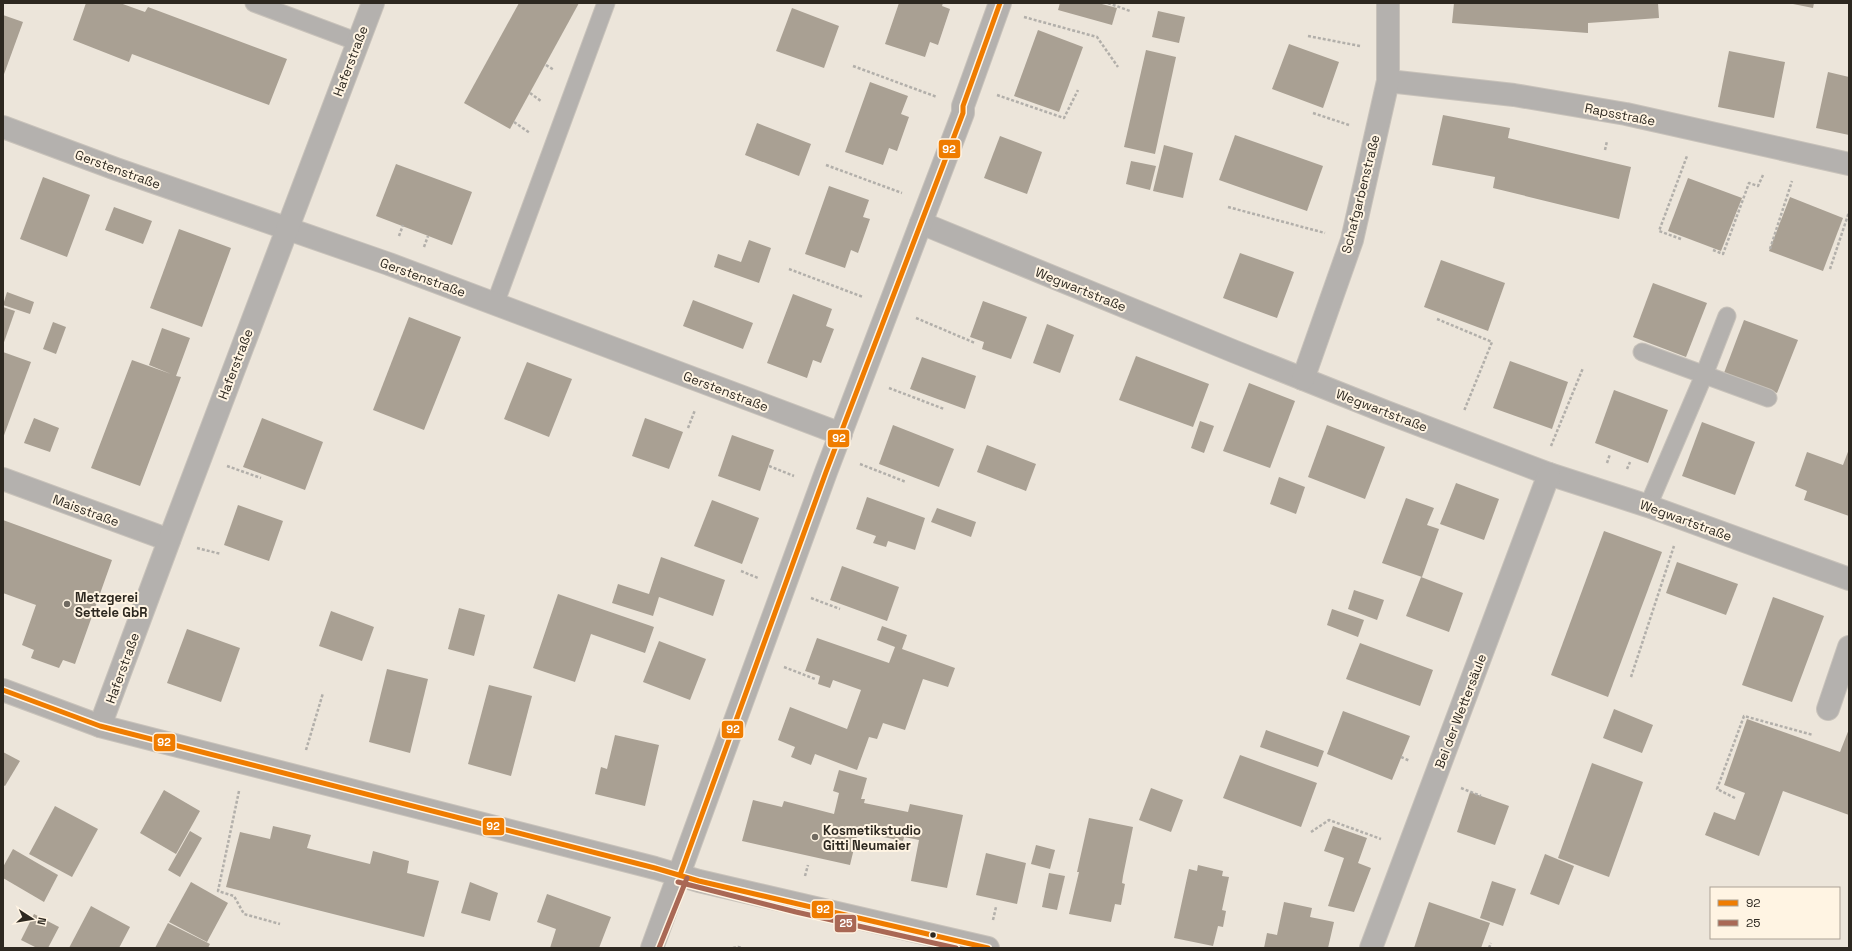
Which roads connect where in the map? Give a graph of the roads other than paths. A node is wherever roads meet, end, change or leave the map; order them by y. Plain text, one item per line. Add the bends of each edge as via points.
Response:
1 (254, 3) edge
2 (373, 3) edge
3 (606, 3) edge
4 (1388, 3) edge
5 (999, 6) edge
6 (358, 42) junction
7 (1388, 81) junction
8 (3, 127) edge
9 (1849, 164) edge
10 (925, 213) junction
11 (287, 228) junction
12 (496, 304) junction
13 (1727, 316) dead end
14 (1642, 352) dead end
15 (1704, 375) junction
16 (1303, 379) junction
17 (1768, 398) dead end
18 (841, 434) junction
19 (1545, 472) junction
20 (3, 479) edge
21 (1648, 506) junction
22 (169, 540) junction
23 (1849, 579) edge
24 (1849, 646) edge
25 (3, 690) edge
26 (1828, 709) road end
27 (100, 726) junction
28 (680, 875) junction
29 (652, 948) edge
30 (988, 948) edge
31 (1371, 948) edge

1 - 6 lane
2 - 6 street, Haferstraße
3 - 12 lane
4 - 7 street, Schafgarbenstraße
5 - 10 street via 963,106 963,113
6 - 11 street, Haferstraße
7 - 9 street, Rapsstraße via 1521,96 1626,114
7 - 16 street, Schafgarbenstraße via 1352,240
8 - 11 street, Gerstenstraße
10 - 16 street, Wegwartstraße
10 - 18 street
11 - 12 street, Gerstenstraße
11 - 22 street, Haferstraße
12 - 18 street, Gerstenstraße
13 - 15 lane
14 - 15 lane
15 - 17 lane
15 - 21 lane
16 - 19 street, Wegwartstraße
18 - 28 street
19 - 21 street, Wegwartstraße
19 - 31 street, Bei der Wettersäule
20 - 22 street, Maisstraße
21 - 23 street, Wegwartstraße
22 - 27 street, Haferstraße
24 - 26 street
25 - 27 street
27 - 28 street
28 - 29 street
28 - 30 street

